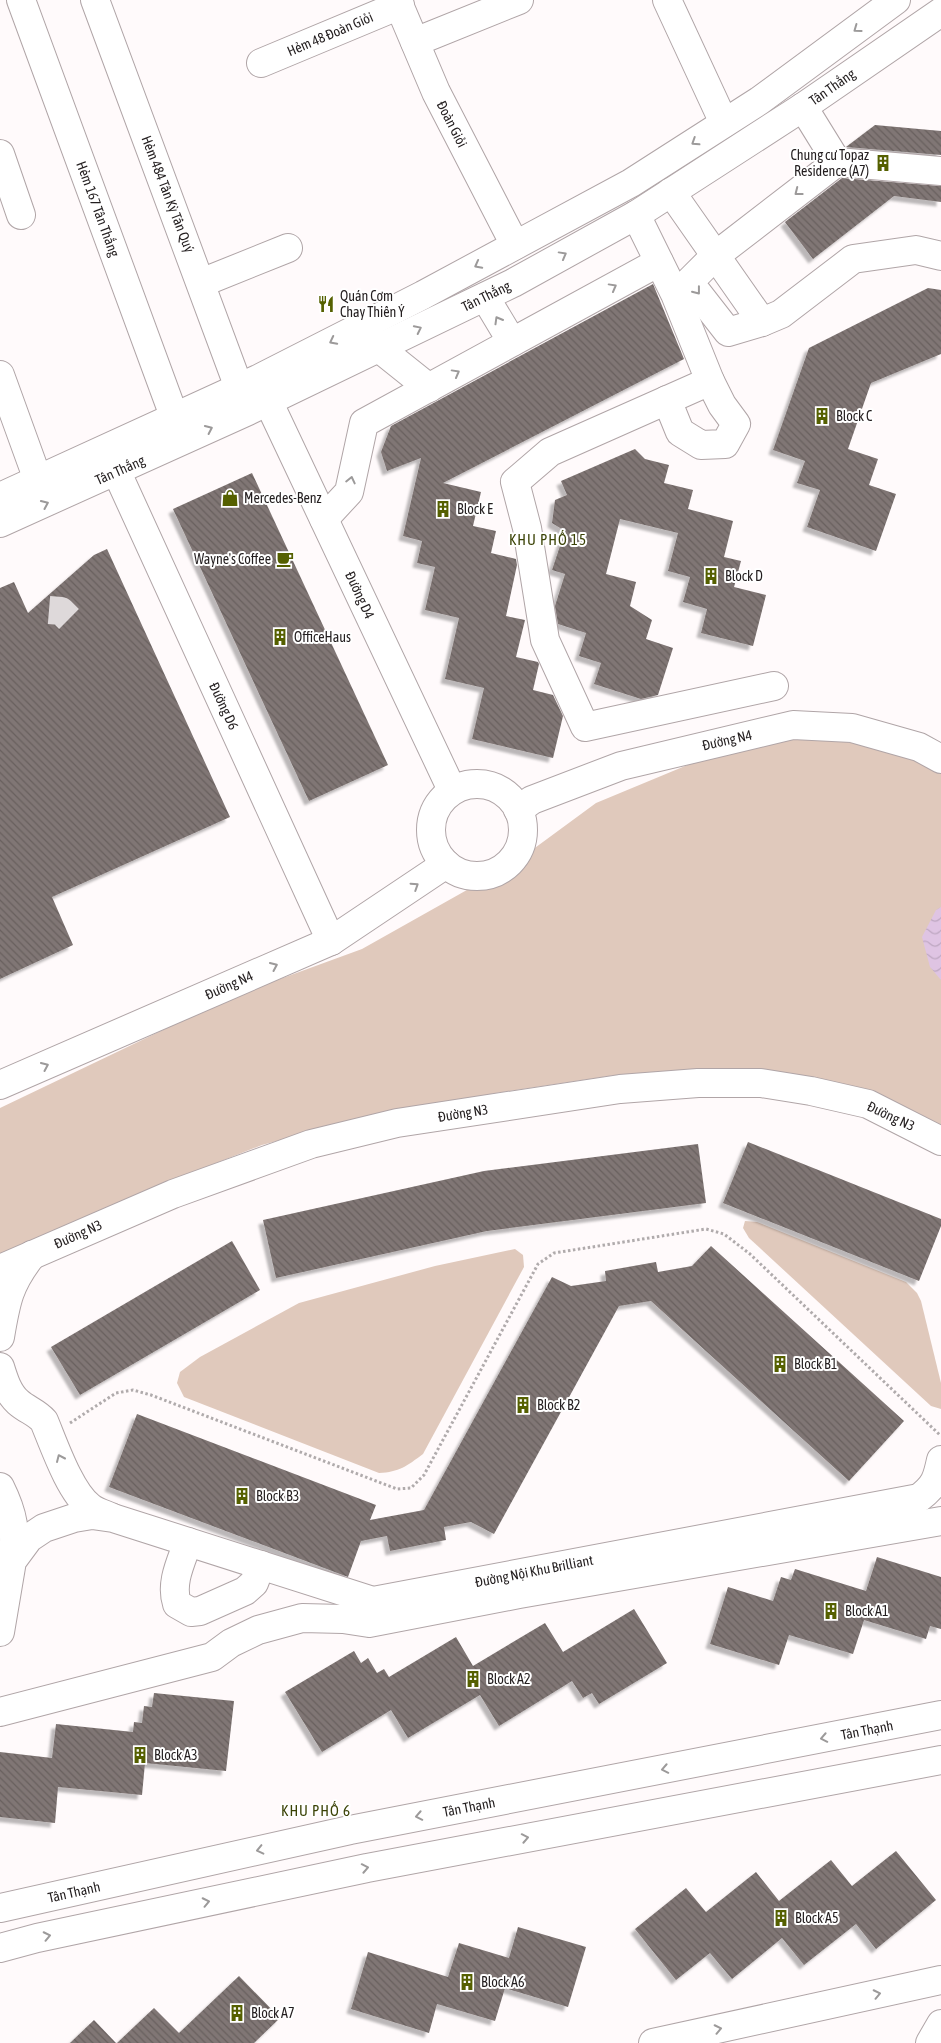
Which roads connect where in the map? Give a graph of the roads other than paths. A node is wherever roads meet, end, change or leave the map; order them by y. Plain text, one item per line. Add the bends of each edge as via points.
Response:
1 (21, 0) edge
2 (95, 0) edge
3 (519, 0) edge
4 (667, 0) edge
5 (896, 0) edge
6 (398, 3) edge
7 (941, 12) edge
8 (415, 42) junction
9 (261, 63) dead end
10 (803, 107) junction
11 (724, 123) junction
12 (0, 154) edge
13 (837, 162) junction
14 (941, 171) edge
15 (671, 192) junction
16 (21, 215) dead end
17 (636, 215) junction
18 (515, 245) junction
19 (288, 248) dead end
20 (715, 256) junction
21 (941, 256) edge
22 (659, 262) junction
23 (201, 283) junction
24 (485, 297) junction
25 (762, 322) junction
26 (512, 342) junction
27 (379, 348) junction
28 (0, 375) edge
29 (710, 381) junction
30 (428, 388) junction
31 (253, 395) junction
32 (667, 400) junction
33 (178, 430) junction
34 (112, 461) junction
35 (38, 480) junction
36 (0, 497) edge
37 (324, 519) junction
38 (0, 523) edge
39 (774, 686) dead end
40 (941, 759) edge
41 (452, 790) junction
42 (518, 810) junction
43 (446, 864) junction
44 (331, 941) junction
45 (0, 1085) edge
46 (941, 1141) edge
47 (32, 1255) junction
48 (0, 1269) edge
49 (0, 1337) edge
50 (0, 1367) edge
51 (0, 1408) edge
52 (27, 1408) junction
53 (941, 1460) edge
54 (0, 1487) edge
55 (74, 1507) junction
56 (13, 1516) junction
57 (941, 1521) edge
58 (42, 1530) junction
59 (188, 1542) junction
60 (12, 1562) junction
61 (261, 1565) junction
62 (0, 1632) edge
63 (0, 1712) edge
64 (941, 1715) edge
65 (941, 1760) edge
66 (0, 1908) edge
67 (0, 1948) edge
68 (941, 1980) edge
69 (941, 2024) edge
70 (654, 2043) edge
71 (930, 2043) edge

1 - 33 street, Hẻm 167 Tân Thắng
2 - 23 street, Hẻm 484 Tân Kỳ Tân Quý
3 - 8 street
4 - 11 street
5 -> 11 street, Tân Thắng
6 - 8 street, Đoàn Giỏi
6 - 9 street, Hẻm 48 Đoàn Giỏi
7 - 10 street, Tân Thắng
8 - 18 street, Đoàn Giỏi via 436,92
10 - 13 street
10 - 15 street, Tân Thắng
11 -> 18 street, Tân Thắng via 631,183
12 - 16 street
13 - 14 street
13 -> 20 street
15 - 17 street, Tân Thắng
15 - 20 street
17 - 22 street
24 -> 17 street, Tân Thắng
18 -> 31 street, Tân Thắng
19 - 23 street
20 - 25 street
20 -> 25 street via 689,282 728,332
21 - 25 street via 916,250 853,259 782,314
26 -> 22 street
22 - 29 street
23 - 31 street, Hẻm 484 Tân Kỳ Tân Quý
26 -> 24 street
27 -> 24 street, Tân Thắng
30 -> 26 street
27 - 30 street
27 - 31 street, Tân Thắng
28 - 35 street
29 - 32 street
29 - 32 street via 736,424 724,444 700,445 680,432
37 -> 30 street via 349,492 364,423
31 - 33 street, Tân Thắng
31 - 37 street, Đường D4
32 - 39 street via 550,452 515,482 527,528 545,640 585,727
33 - 34 street, Tân Thắng
34 - 35 street, Tân Thắng
38 -> 34 street, Tân Thắng
34 - 44 street, Đường D6
35 - 36 street, Tân Thắng
37 - 41 street, Đường D4
40 - 42 street, Đường N4 via 919,747 852,728 794,725 621,766 532,800
41 - 42 street via 481,784 495,788 508,795
41 - 43 street via 433,817 431,833 434,848
42 - 43 street via 524,835 520,849 500,870 485,876 470,876
44 -> 43 street, Đường N4
45 -> 44 street, Đường N4
46 - 47 street, Đường N3 via 868,1104 761,1083 698,1083 620,1089 397,1124 311,1144 173,1194
47 - 48 street, Đường N3
47 - 49 street via 9,1290
50 - 52 street via 11,1395
51 - 52 street
55 -> 52 street via 44,1421
53 - 61 street, Đường Nội Khu Brilliant via 937,1479 919,1498 373,1601
54 - 56 street, Đường Nội Khu Brilliant
55 - 58 street, Đường Nội Khu Brilliant
55 - 59 street, Đường Nội Khu Brilliant
56 - 58 street via 26,1527
56 - 60 street, Đường Nội Khu Brilliant
57 - 63 street via 369,1623 302,1618 258,1630 212,1657
58 - 60 street, Đường Nội Khu Brilliant via 29,1538
59 - 61 street, Đường Nội Khu Brilliant
59 - 61 street via 174,1593 177,1604 191,1612 245,1591 254,1583
60 - 62 street, Đường Nội Khu Brilliant
64 -> 66 street, Tân Thạnh via 350,1830
67 -> 65 street via 367,1868
70 -> 68 street
69 - 71 street

